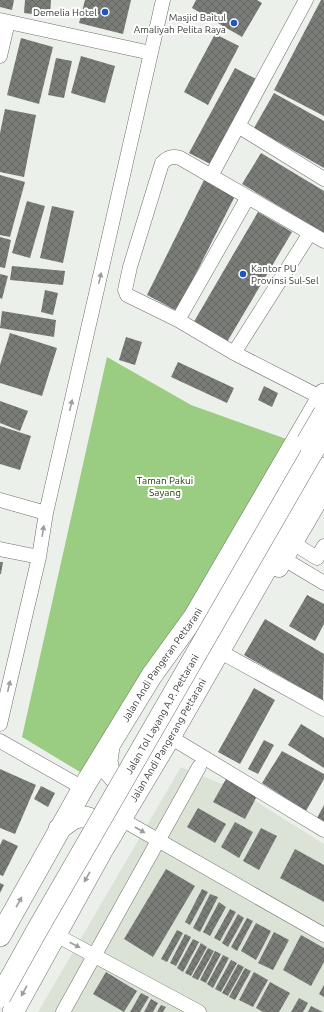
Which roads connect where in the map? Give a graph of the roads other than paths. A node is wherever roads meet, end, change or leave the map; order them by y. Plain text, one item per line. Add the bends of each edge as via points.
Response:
1 (163, 0) edge
2 (306, 0) edge
3 (4, 21) edge
4 (151, 53) junction
5 (0, 56) edge
6 (238, 126) junction
7 (211, 176) junction
8 (324, 178) edge
9 (248, 197) junction
10 (310, 232) junction
11 (324, 240) edge
12 (178, 320) junction
13 (234, 353) junction
14 (323, 402) edge
15 (324, 432) edge
16 (324, 468) edge
17 (324, 488) edge
18 (0, 500) edge
19 (46, 513) junction
20 (293, 543) junction
21 (324, 546) edge
22 (0, 549) edge
23 (39, 557) junction
24 (284, 559) junction
25 (324, 583) edge
26 (247, 608) junction
27 (219, 651) junction
28 (324, 709) edge
29 (0, 724) edge
30 (170, 737) junction
31 (0, 741) edge
32 (109, 747) junction
33 (152, 767) junction
34 (199, 767) dead end
35 (83, 788) junction
36 (121, 819) junction
37 (59, 829) junction
38 (324, 830) edge
39 (159, 841) junction
40 (102, 848) junction
41 (56, 935) junction
42 (324, 935) edge
43 (0, 936) edge
44 (94, 956) junction
45 (0, 976) edge
46 (0, 997) edge
47 (13, 1012) edge
48 (63, 1012) edge
49 (199, 1012) edge

1 - 4 street
2 - 6 street
3 - 4 street
3 - 5 street
19 -> 4 street
6 - 7 street
6 - 8 street
7 - 9 street
7 - 12 street via 174,156 162,163 130,268 126,295
9 - 10 street
9 - 12 street
10 - 11 street
10 - 13 street
12 - 13 street
13 - 14 street
14 - 32 highway, Jalan Andi Pangeran Pettarani via 194,617 152,675
14 - 45 highway, Jalan Tol Layang A.P. Pettarani, bridge
15 - 46 highway, Jalan Tol Layang A.P. Pettarani, bridge
16 - 26 highway, Jalan Andi Pangerang Pettarani
17 - 20 main road
17 - 26 highway
18 - 19 street
23 -> 19 street
20 - 21 street via 317,558
20 - 24 main road
22 - 23 street
29 -> 23 street
24 - 25 street
24 - 26 main road via 271,581
26 - 27 highway, Jalan Andi Pangerang Pettarani
27 - 28 street
27 - 30 highway, Jalan Andi Pangerang Pettarani
30 - 33 highway, Jalan Andi Pangerang Pettarani
30 - 38 street
31 - 35 street
32 - 33 highway via 109,771 116,779 128,783 139,779
32 - 35 highway, Jalan Andi Pangeran Pettarani
33 - 36 highway, Jalan Andi Pangerang Pettarani
34 - 39 street
35 - 37 highway, Jalan Andi Pangeran Pettarani
36 -> 39 street
36 - 40 highway, Jalan Andi Pangerang Pettarani
37 - 40 highway via 75,818 92,820 99,826 102,834
43 -> 37 highway, Jalan Andi Pangeran Pettarani
39 - 42 street
39 - 44 street
40 -> 41 highway, Jalan Andi Pangerang Pettarani
41 -> 44 street
41 -> 47 highway, Jalan Andi Pangerang Pettarani
44 - 48 street
44 - 49 street

